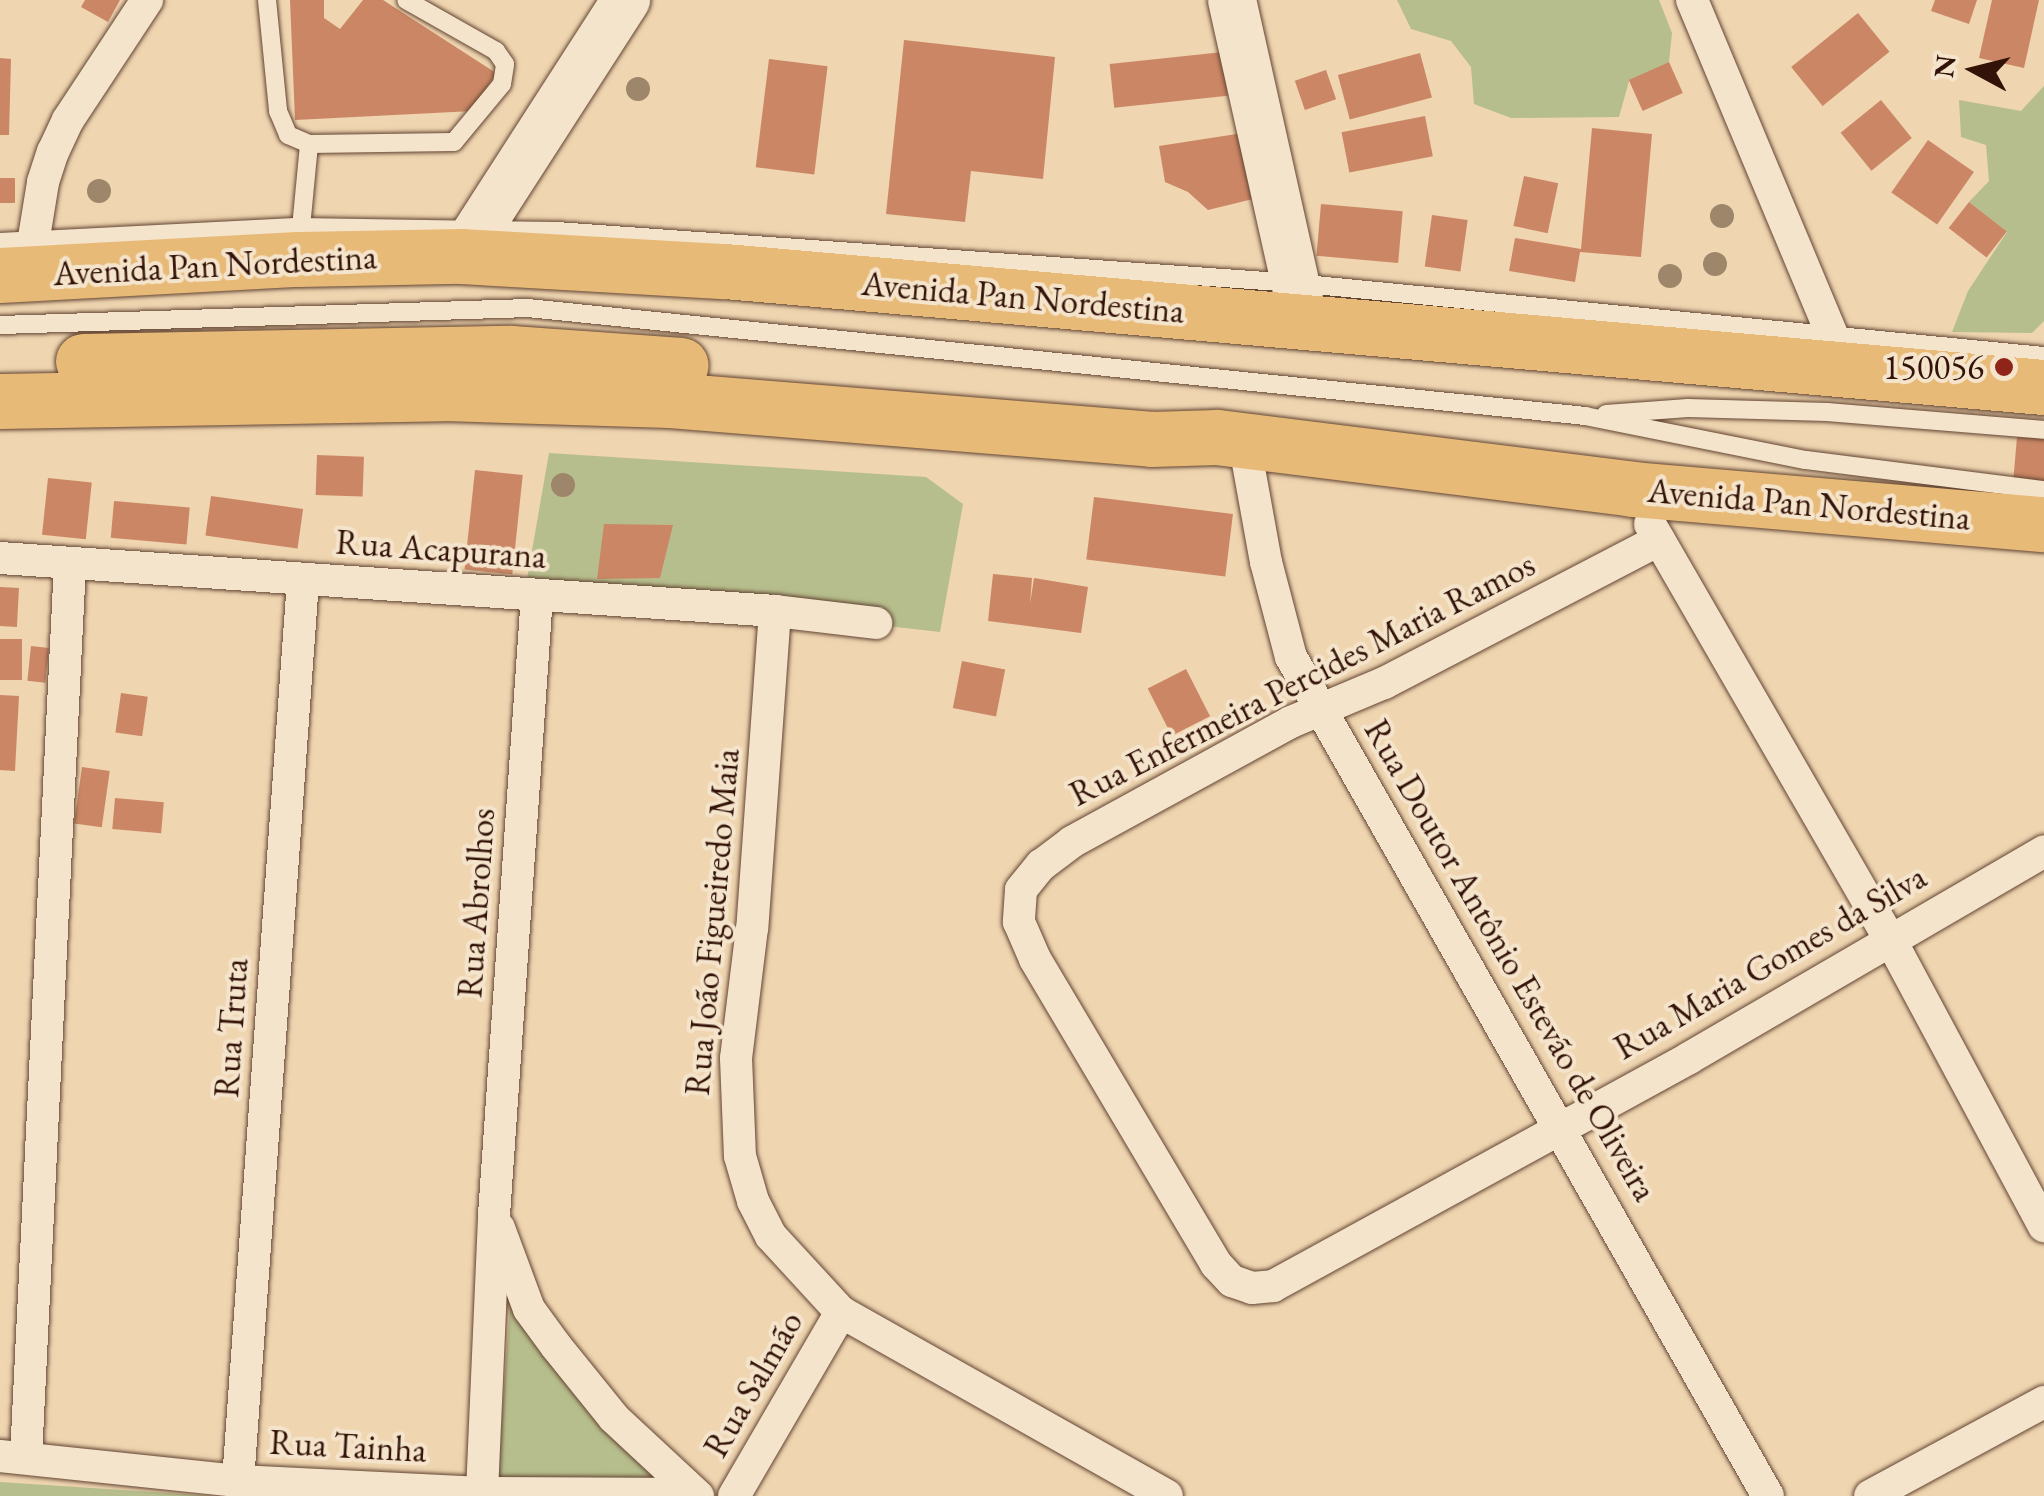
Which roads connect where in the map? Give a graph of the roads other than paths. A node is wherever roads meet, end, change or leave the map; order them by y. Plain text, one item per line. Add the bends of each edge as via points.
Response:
1 (147, 0) edge
2 (268, 0) edge
3 (406, 0) edge
4 (626, 0) edge
5 (1232, 0) edge
6 (1692, 0) edge
7 (309, 144) junction
8 (299, 243) junction
9 (470, 243) junction
10 (15, 258) edge
11 (1300, 303) junction
12 (0, 325) edge
13 (1840, 353) junction
14 (2044, 356) edge
15 (0, 364) edge
16 (2044, 387) edge
17 (0, 401) edge
18 (1586, 416) junction
19 (2044, 430) edge
20 (1231, 439) junction
21 (1632, 489) junction
22 (2044, 490) edge
23 (2044, 524) edge
24 (1659, 540) junction
25 (0, 558) edge
26 (70, 564) junction
27 (303, 580) junction
28 (538, 596) junction
29 (775, 611) junction
30 (876, 623) dead end
31 (1323, 710) junction
32 (2044, 850) edge
33 (1890, 940) junction
34 (1561, 1126) junction
35 (494, 1215) junction
36 (2044, 1226) edge
37 (1273, 1286) joint
38 (840, 1312) junction
39 (2044, 1402) edge
40 (13, 1456) edge
41 (238, 1481) junction
42 (482, 1493) junction
43 (696, 1495) edge
44 (734, 1496) edge
45 (1167, 1496) edge
46 (1768, 1496) edge
47 (1870, 1496) edge

1 - 10 street via 68,120
2 - 7 lane via 278,111 288,135
3 - 7 lane via 496,50 505,64 502,84 454,142
4 - 9 street
5 - 11 street
6 - 13 street
7 - 8 lane
8 - 9 highway, Avenida Pan Nordestina
8 - 10 highway, Avenida Pan Nordestina
9 - 11 highway, Avenida Pan Nordestina via 726,270
11 - 13 highway, Avenida Pan Nordestina
12 - 18 lane via 528,308
13 - 14 lane
13 - 16 highway, Avenida Pan Nordestina
15 - 20 highway, Avenida Pan Nordestina via 492,353 1008,397
17 - 20 highway, Avenida Pan Nordestina via 444,393
18 - 19 lane via 1688,408 1827,412
18 - 22 lane via 1806,460
20 - 21 highway, Avenida Pan Nordestina
20 - 31 street, Rua Doutor Antônio Estevão de Oliveira via 1281,631
21 - 23 highway, Avenida Pan Nordestina
21 - 24 street
24 - 31 street, Rua Enfermeira Percides Maria Ramos
24 - 33 street
25 - 26 street, Rua Acapurana
26 - 27 street, Rua Acapurana
26 - 40 street
27 - 28 street, Rua Acapurana
27 - 41 street, Rua Truta
28 - 29 street, Rua Acapurana
28 - 35 street, Rua Abrolhos
29 - 30 street, Rua Acapurana
29 - 38 street, Rua João Figueiredo Maia via 736,1108 740,1156 771,1236
31 - 34 street, Rua Doutor Antônio Estevão de Oliveira
31 - 37 street, Rua Enfermeira Percides Maria Ramos via 1072,842 1021,890 1019,922 1035,959 1216,1264 1241,1286
32 - 33 street, Rua Maria Gomes da Silva
33 - 34 street, Rua Maria Gomes da Silva
33 - 36 street
34 - 37 street, Rua Maria Gomes da Silva
34 - 46 street, Rua Doutor Antônio Estevão de Oliveira
35 - 42 street, Rua Abrolhos
35 - 43 street, Rua Abrolhos via 529,1309 614,1418
38 - 44 street, Rua Salmão
38 - 45 street, Rua João Figueiredo Maia
39 - 47 street
40 - 41 street, Rua Tainha
41 - 42 street, Rua Tainha
42 - 43 street, Rua Tainha

